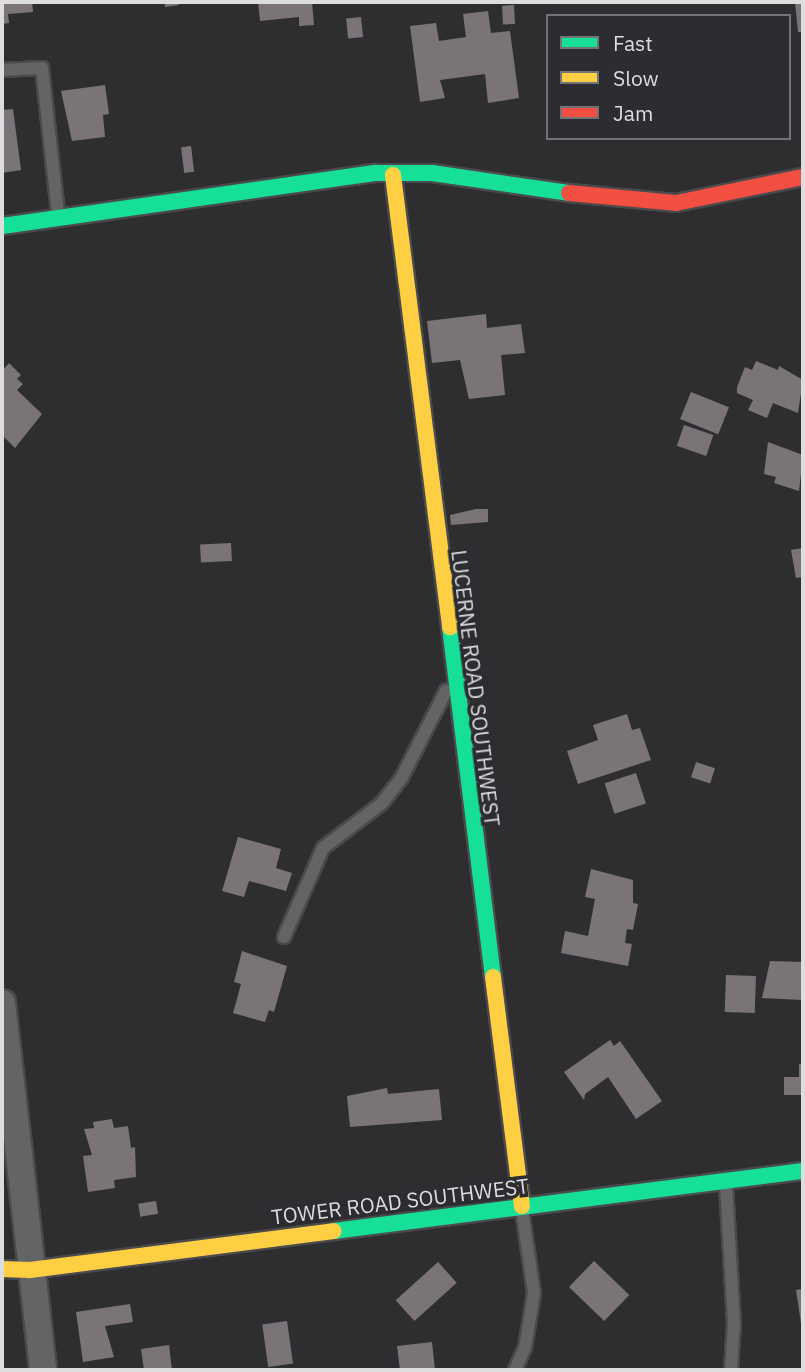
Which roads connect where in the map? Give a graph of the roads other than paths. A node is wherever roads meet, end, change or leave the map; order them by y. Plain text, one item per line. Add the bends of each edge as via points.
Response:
1 (2, 69) edge
2 (393, 175) junction
3 (803, 177) edge
4 (59, 218) junction
5 (2, 226) edge
6 (452, 674) junction
7 (284, 937) dead end
8 (2, 1003) edge
9 (803, 1171) edge
10 (726, 1181) junction
11 (522, 1206) junction
12 (2, 1269) edge
13 (30, 1270) junction
14 (43, 1370) edge
15 (515, 1370) edge
16 (731, 1370) edge

1 - 4 lane via 42,68
2 - 3 street via 432,173 588,197 676,203
2 - 4 street via 302,182
2 - 6 street, LUCERNE ROAD SOUTHWEST
4 - 5 street
6 - 7 lane via 436,717 402,777 382,803 323,848
6 - 11 street, LUCERNE ROAD SOUTHWEST
8 - 13 street
9 - 10 street, TOWER ROAD SOUTHWEST
10 - 11 street, TOWER ROAD SOUTHWEST
10 - 16 lane via 734,1322
11 - 13 street, TOWER ROAD SOUTHWEST
11 - 15 lane via 534,1293 525,1348
12 - 13 street, TOWER ROAD SOUTHWEST
13 - 14 street

